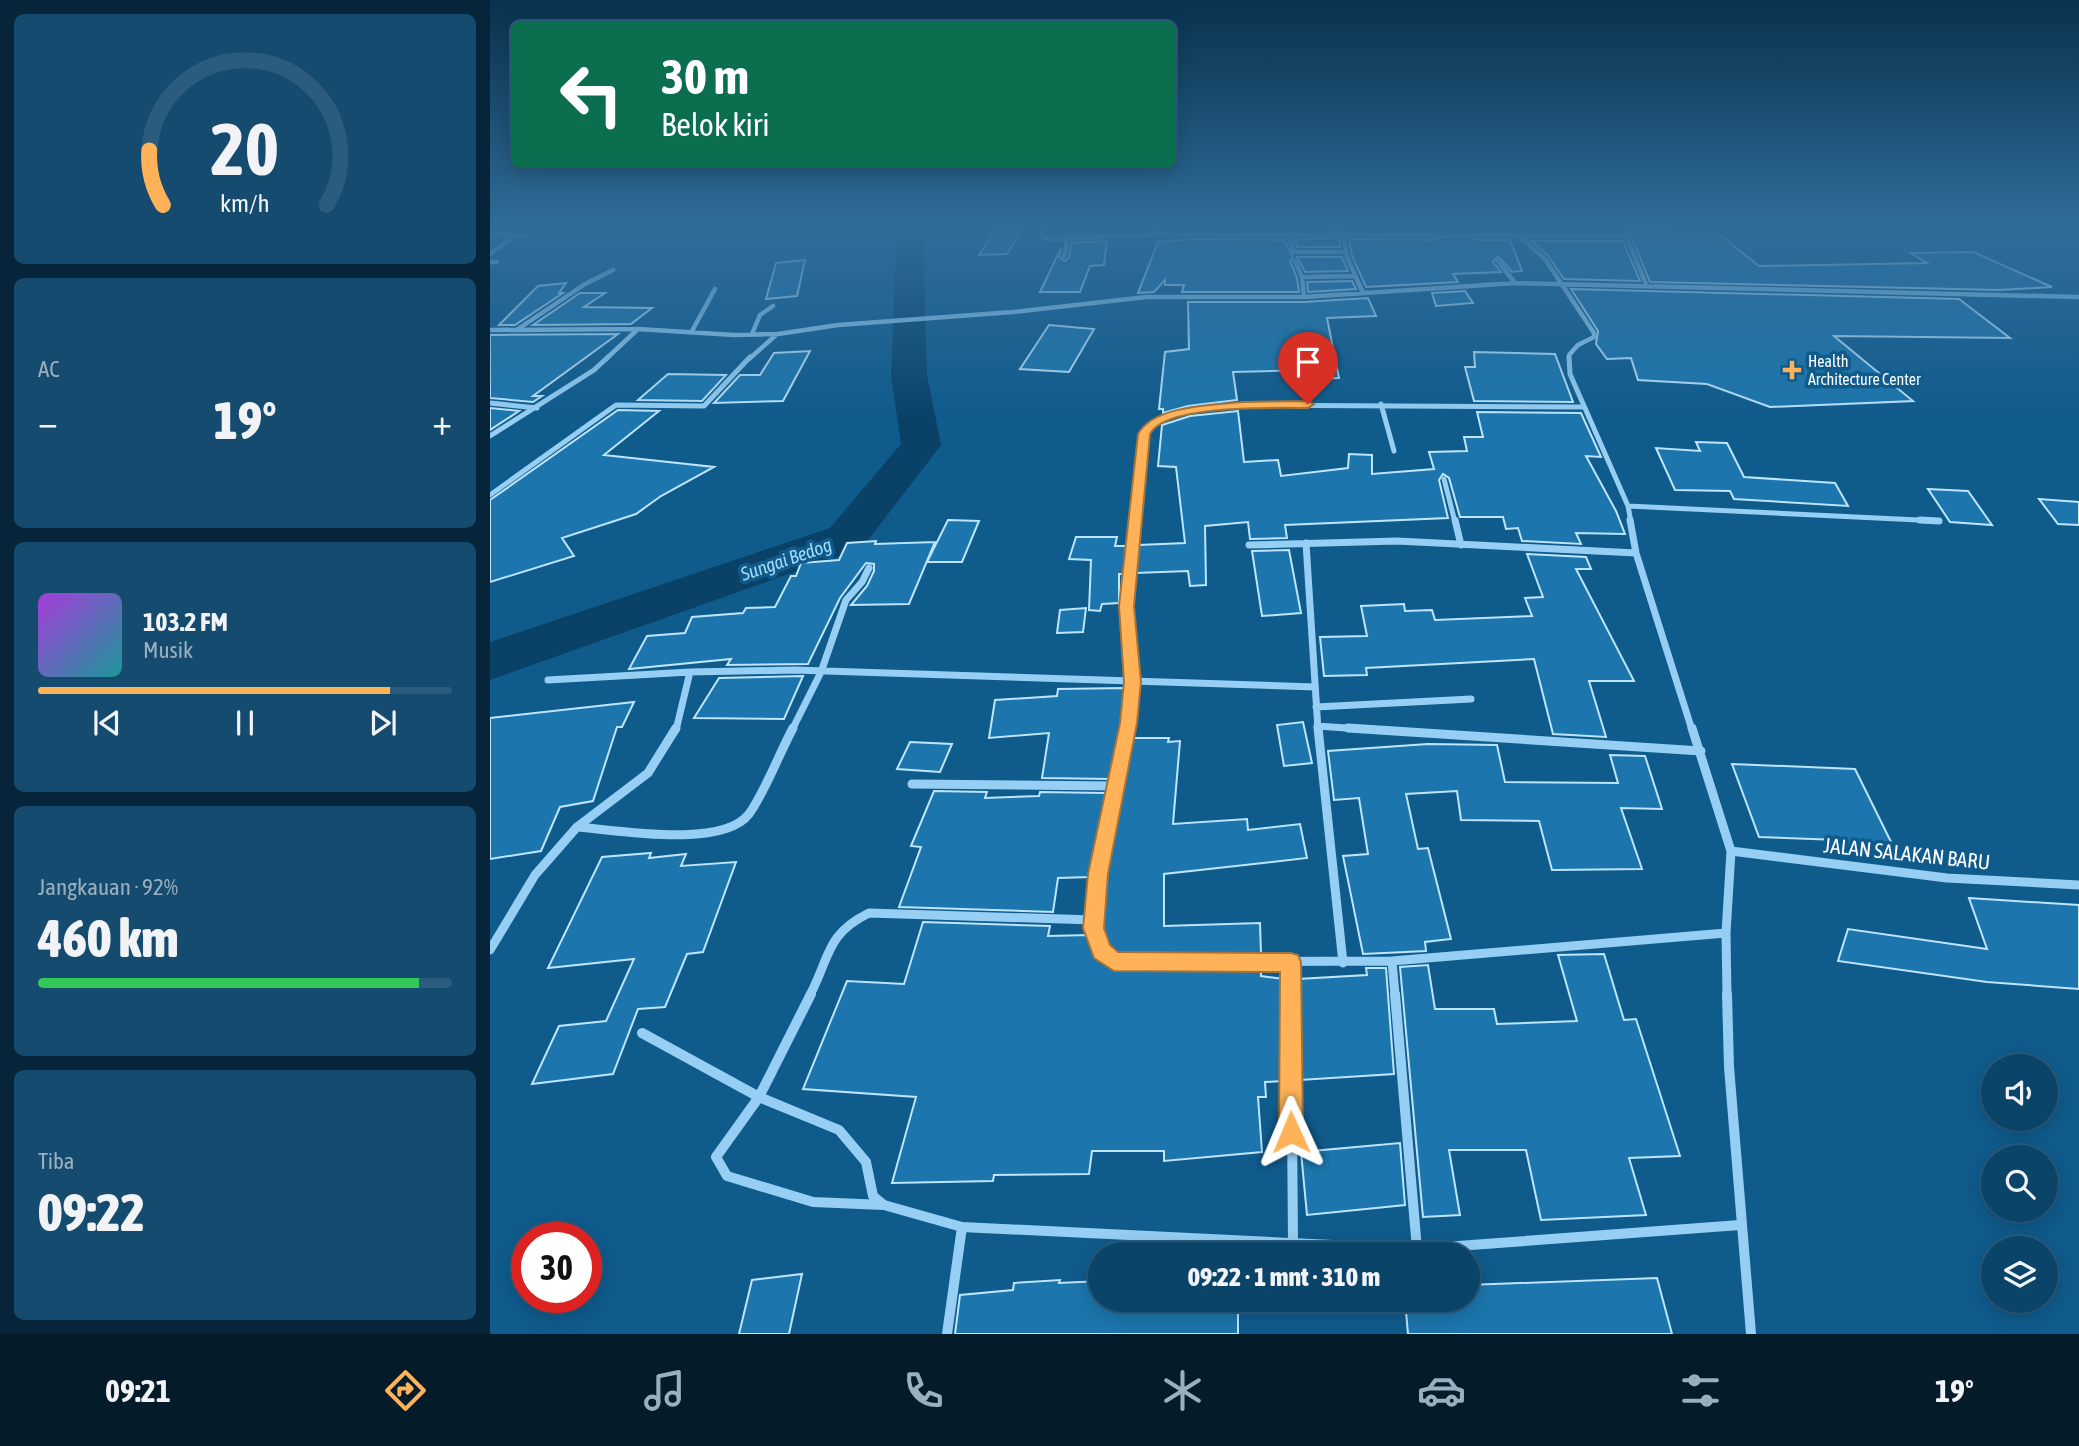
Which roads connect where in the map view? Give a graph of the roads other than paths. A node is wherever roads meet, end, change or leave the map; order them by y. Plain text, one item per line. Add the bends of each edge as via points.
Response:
1 (572, 293) edge
2 (713, 293) edge
3 (1304, 293) edge
4 (1359, 293) edge
5 (1569, 293) edge
6 (1954, 293) edge
7 (1304, 297) junction
8 (2079, 297) edge
9 (773, 306) dead end
10 (638, 329) junction
11 (490, 330) edge
12 (518, 330) junction
13 (692, 331) junction
14 (752, 334) junction
15 (778, 334) junction
16 (490, 403) edge
17 (1381, 404) junction
18 (1583, 407) junction
19 (537, 408) junction
20 (490, 436) edge
21 (1394, 451) dead end
22 (1444, 479) dead end
23 (490, 495) edge
24 (1628, 506) junction
25 (1939, 521) dead end
26 (1306, 543) junction
27 (1249, 545) dead end
28 (1461, 545) junction
29 (1636, 554) junction
30 (869, 569) dead end
31 (690, 672) junction
32 (821, 672) junction
33 (548, 681) dead end
34 (1132, 682) junction
35 (1315, 687) junction
36 (1471, 699) dead end
37 (1316, 707) junction
38 (1317, 726) junction
39 (1701, 751) junction
40 (912, 784) dead end
41 (1116, 786) junction
42 (577, 827) junction
43 (1731, 852) junction
44 (2079, 885) edge
45 (1094, 920) junction
46 (1726, 933) junction
47 (490, 950) edge
48 (1392, 961) junction
49 (1291, 962) junction
50 (1343, 963) junction
51 (642, 1033) dead end
52 (759, 1097) junction
53 (884, 1205) junction
54 (1740, 1225) junction
55 (962, 1227) junction
56 (1293, 1242) joint
57 (1416, 1242) edge
58 (1480, 1244) edge
59 (947, 1334) edge
60 (1751, 1334) edge

1 - 12 street
2 - 13 street
3 - 7 street
4 - 7 street
5 - 18 street via 1594,333 1569,355 1570,374
6 - 8 street
7 - 15 street via 1146,297
9 - 14 street via 760,315
10 - 12 street
10 - 13 street
10 - 19 street via 594,370
11 - 12 street
13 - 14 street
14 - 15 street
15 - 23 street via 704,406 616,405
16 - 19 street
17 - 18 street
17 - 21 street
17 - 34 street via 1205,408 1172,415 1148,427 1127,606
18 - 24 street
19 - 20 street
22 - 28 street
24 - 25 street
24 - 29 street
26 - 27 street
26 - 28 street
26 - 35 street
28 - 29 street
29 - 39 street
30 - 32 street via 846,600
31 - 32 street
31 - 33 street
31 - 42 street via 676,730 648,773
32 - 34 street
32 - 42 street via 749,814 740,823 695,833
34 - 35 street
34 - 41 street
35 - 37 street
36 - 37 street
37 - 38 street
38 - 39 street
38 - 50 street
39 - 43 street
40 - 41 street
41 - 45 street via 1098,874
42 - 47 street via 535,875
43 - 44 street, JALAN SALAKAN BARU via 1947,877
43 - 46 street
45 - 49 street via 1096,942 1114,962
45 - 52 street via 885,912 853,921 833,940 820,976
46 - 48 street
46 - 54 street
48 - 50 street
48 - 57 street
49 - 50 street
49 - 56 street
51 - 52 street
52 - 53 street via 839,1130 866,1162 873,1196
52 - 53 street via 716,1157 727,1176 813,1202
53 - 55 street
54 - 58 street
54 - 60 street
55 - 56 street
55 - 59 street

